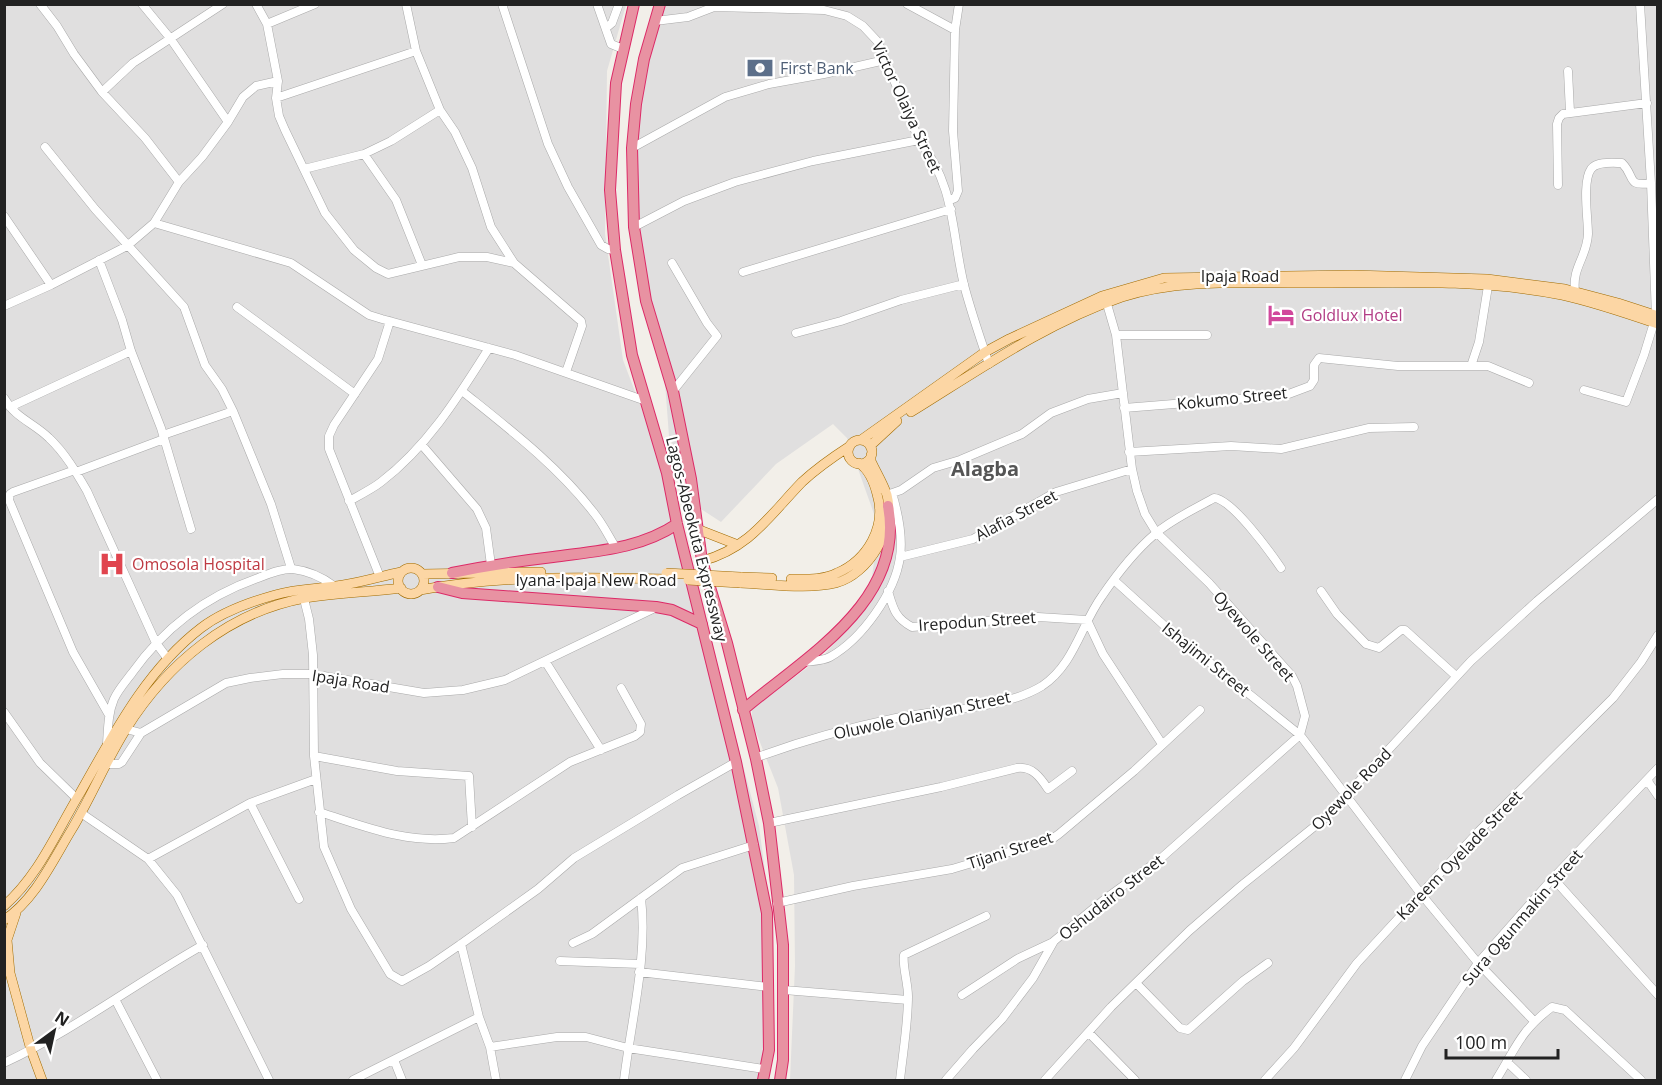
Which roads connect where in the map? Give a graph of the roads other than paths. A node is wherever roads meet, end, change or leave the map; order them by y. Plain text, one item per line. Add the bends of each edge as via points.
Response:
1 (40, 4) edge
2 (141, 4) edge
3 (223, 4) edge
4 (256, 4) edge
5 (315, 4) edge
6 (406, 4) edge
7 (502, 4) edge
8 (597, 4) edge
9 (619, 4) edge
10 (634, 4) edge
11 (660, 4) edge
12 (907, 4) edge
13 (959, 4) edge
14 (1640, 4) edge
15 (655, 21) junction
16 (267, 24) junction
17 (606, 28) junction
18 (955, 30) junction
19 (170, 38) junction
20 (623, 49) junction
21 (416, 51) junction
22 (885, 60) junction
23 (1568, 71) dead end
24 (278, 81) junction
25 (102, 92) junction
26 (276, 98) junction
27 (1647, 103) junction
28 (440, 110) junction
29 (1570, 112) junction
30 (228, 122) junction
31 (919, 141) junction
32 (45, 147) dead end
33 (632, 148) junction
34 (364, 154) junction
35 (304, 169) junction
36 (179, 182) junction
37 (1651, 183) junction
38 (1558, 185) dead end
39 (950, 205) junction
40 (4, 216) edge
41 (154, 223) junction
42 (634, 227) junction
43 (128, 246) junction
44 (615, 250) junction
45 (99, 260) junction
46 (514, 263) junction
47 (672, 263) dead end
48 (422, 265) junction
49 (743, 272) dead end
50 (964, 284) junction
51 (51, 285) junction
52 (1488, 286) junction
53 (1532, 287) junction
54 (1575, 291) junction
55 (1107, 304) junction
56 (4, 306) edge
57 (237, 307) dead end
58 (1656, 320) edge
59 (390, 321) junction
60 (796, 333) dead end
61 (1116, 335) junction
62 (1207, 335) dead end
63 (489, 348) junction
64 (131, 351) junction
65 (985, 352) junction
66 (989, 364) junction
67 (1471, 366) junction
68 (566, 372) junction
69 (1529, 383) dead end
70 (1584, 390) dead end
71 (462, 391) junction
72 (673, 391) junction
73 (1123, 393) junction
74 (355, 394) junction
75 (4, 398) edge
76 (646, 401) junction
77 (10, 407) junction
78 (1124, 408) junction
79 (232, 411) junction
80 (1414, 427) dead end
81 (163, 437) junction
82 (861, 440) junction
83 (421, 444) junction
84 (850, 446) junction
85 (871, 451) junction
86 (1129, 452) junction
87 (855, 461) junction
88 (824, 463) junction
89 (1132, 469) junction
90 (75, 471) junction
91 (889, 498) junction
92 (1658, 499) edge
93 (349, 501) junction
94 (677, 524) junction
95 (191, 529) dead end
96 (697, 529) junction
97 (1156, 532) junction
98 (738, 545) junction
99 (616, 548) junction
100 (900, 557) junction
101 (702, 561) junction
102 (491, 565) junction
103 (291, 568) junction
104 (1281, 568) dead end
105 (401, 572) junction
106 (452, 573) junction
107 (422, 574) junction
108 (667, 576) junction
109 (380, 577) junction
110 (740, 580) junction
111 (1115, 581) junction
112 (334, 586) junction
113 (438, 587) junction
114 (400, 588) junction
115 (420, 590) junction
116 (888, 591) junction
117 (1321, 591) dead end
118 (304, 599) junction
119 (657, 607) junction
120 (1087, 620) junction
121 (702, 624) junction
122 (1658, 635) edge
123 (156, 643) junction
124 (168, 658) junction
125 (544, 661) junction
126 (803, 662) junction
127 (312, 674) junction
128 (1456, 676) junction
129 (621, 688) dead end
130 (743, 710) junction
131 (1200, 710) dead end
132 (4, 712) edge
133 (109, 715) junction
134 (123, 726) junction
135 (141, 733) junction
136 (1300, 735) junction
137 (1162, 744) junction
138 (107, 746) junction
139 (601, 750) junction
140 (314, 756) junction
141 (755, 758) junction
142 (736, 762) junction
143 (107, 764) junction
144 (1658, 768) edge
145 (1072, 771) dead end
146 (316, 779) junction
147 (1647, 780) junction
148 (1658, 795) edge
149 (76, 798) junction
150 (1346, 798) junction
151 (250, 803) junction
152 (319, 812) junction
153 (81, 813) junction
154 (769, 823) junction
155 (472, 827) junction
156 (754, 845) junction
157 (148, 859) junction
158 (1553, 878) junction
159 (1421, 894) junction
160 (641, 898) junction
161 (299, 899) dead end
162 (777, 903) junction
163 (4, 906) edge
164 (16, 912) junction
165 (986, 916) dead end
166 (4, 920) edge
167 (1054, 941) junction
168 (461, 944) junction
169 (573, 944) dead end
170 (203, 945) junction
171 (560, 961) dead end
172 (1268, 963) dead end
173 (1478, 963) junction
174 (639, 968) junction
175 (7, 970) edge
176 (1137, 984) junction
177 (769, 987) junction
178 (784, 990) junction
179 (962, 995) dead end
180 (1658, 995) edge
181 (908, 1000) junction
182 (116, 1001) junction
183 (479, 1017) junction
184 (1534, 1021) junction
185 (1089, 1034) junction
186 (490, 1047) junction
187 (628, 1048) junction
188 (31, 1050) junction
189 (394, 1060) junction
190 (1507, 1062) junction
191 (4, 1063) edge
192 (763, 1075) edge
193 (42, 1080) edge
194 (158, 1080) edge
195 (269, 1080) edge
196 (354, 1080) edge
197 (402, 1080) edge
198 (496, 1080) edge
199 (624, 1080) edge
200 (780, 1080) edge
201 (900, 1080) edge
202 (946, 1080) edge
203 (1045, 1080) edge
204 (1136, 1080) edge
205 (1265, 1080) edge
206 (1405, 1080) edge
207 (1496, 1080) edge
208 (1526, 1080) edge
209 (1641, 1080) edge

1 - 25 street
2 - 19 street
3 - 19 street
4 - 16 street
5 - 16 street
6 - 21 street
7 - 44 street via 557,165 601,245
8 - 17 street
9 - 17 street
10 - 20 highway, Lagos-Abeokuta Expressway
11 - 15 highway, Lagos-Abeokuta Expressway
12 - 18 street
13 - 18 street
14 - 27 street
15 - 22 street, Victor Olaiya Street via 688,17 714,8 824,10 847,16 863,26 878,42
15 - 33 highway, Lagos-Abeokuta Expressway via 640,81
16 - 24 street
17 - 20 street via 611,44
18 - 39 street via 953,131 958,191
19 - 25 street via 124,69
19 - 30 street
20 - 44 highway, Lagos-Abeokuta Expressway via 616,83 610,190
21 - 26 street
21 - 28 street
22 - 31 street, Victor Olaiya Street
22 - 33 street via 725,97
23 - 29 street
24 - 26 street
24 - 30 street via 256,86 243,97
25 - 36 street
26 - 35 street via 285,130
27 - 29 street
27 - 37 street
28 - 34 street
28 - 46 street via 472,168 491,227
29 - 38 street via 1563,114 1557,124
30 - 36 street
31 - 39 street, Victor Olaiya Street via 930,154
31 - 42 street via 813,161 735,182 684,201
32 - 43 street
33 - 42 highway, Lagos-Abeokuta Expressway
34 - 35 street
34 - 48 street via 396,200
35 - 48 street via 340,235 376,268 388,274
36 - 41 street
37 - 54 street via 1634,183 1622,163 1592,166 1587,188 1587,239 1575,271
37 - 58 street
39 - 49 street
39 - 50 street, Victor Olaiya Street
40 - 51 street
41 - 43 street
41 - 59 street via 291,262 369,315
42 - 72 highway, Lagos-Abeokuta Expressway via 646,301
43 - 45 street
43 - 79 street via 184,307 205,365
44 - 76 highway, Lagos-Abeokuta Expressway via 632,354
45 - 51 street
45 - 64 street
46 - 48 street via 475,256
46 - 68 street via 581,321
47 - 72 street via 717,336
50 - 60 street
50 - 65 street, Victor Olaiya Street
51 - 56 street
52 - 53 main road, Ipaja Road
52 - 55 main road, Ipaja Road via 1199,284 1139,293
52 - 67 street
53 - 54 main road, Ipaja Road
53 - 58 main road, Ipaja Road
53 - 65 main road, Ipaja Road via 1487,279 1415,276 1164,278 1102,296
54 - 58 main road, Ipaja Road
55 - 61 street, Oyewole Street
55 - 66 main road, Ipaja Road via 1040,333
57 - 74 street
58 - 70 street via 1626,402
59 - 63 street
59 - 74 street via 378,359
61 - 62 street
61 - 73 street, Oyewole Street
63 - 68 street
63 - 71 street
64 - 77 street
64 - 81 street
65 - 66 street, Victor Olaiya Street
65 - 82 main road, Ipaja Road
66 - 85 main road, Ipaja Road via 896,421
67 - 69 street, Kokumo Street via 1488,366
67 - 78 street, Kokumo Street via 1398,366 1319,358 1310,386 1286,394
68 - 76 street
71 - 83 street
71 - 99 street via 544,460 584,500
72 - 96 highway, Lagos-Abeokuta Expressway
73 - 78 street, Oyewole Street
73 - 91 street via 1088,399 1051,412 1022,434 933,468
74 - 93 street via 329,436 329,449
75 - 77 street
76 - 94 highway, Lagos-Abeokuta Expressway
77 - 90 street via 47,435
78 - 86 street, Oyewole Street
79 - 81 street
79 - 103 street via 271,504
80 - 86 street via 1369,428 1281,449 1231,446
81 - 90 street
81 - 95 street
82 - 84 main road
82 - 85 main road
83 - 93 street via 379,484
83 - 102 street via 477,509 486,528
84 - 87 main road via 848,453
84 - 88 main road
85 - 87 main road via 868,460
85 - 91 main road via 871,461
86 - 89 street, Oyewole Street
87 - 88 main road
87 - 110 main road, Iyana-Ipaja New Road via 866,468 879,501 879,523 860,558 836,574 818,578
88 - 98 main road via 771,518
89 - 97 street, Oyewole Street via 1140,504
89 - 100 street, Alafia Street via 1056,492 973,539
90 - 123 street
90 - 133 street via 13,492 9,500 73,652
91 - 100 street via 898,513
91 - 110 main road, Iyana-Ipaja New Road via 885,530 877,550 848,578 810,586
91 - 126 highway via 891,533 888,556 879,577 849,620
92 - 128 street, Oyewole Road via 1537,601
93 - 109 street
94 - 99 highway via 650,538
94 - 121 highway, Lagos-Abeokuta Expressway
96 - 98 main road
96 - 101 highway, Lagos-Abeokuta Expressway
97 - 104 street, Oluwole Olaniyan Street via 1218,498 1257,535
97 - 111 street, Oluwole Olaniyan Street
97 - 136 street, Oyewole Street via 1215,590 1292,676 1305,716
98 - 101 main road
99 - 102 highway
100 - 116 street
101 - 130 highway, Lagos-Abeokuta Expressway
102 - 106 highway
103 - 112 street via 319,575
103 - 123 street via 212,598 181,619
105 - 107 main road via 409,568
105 - 109 main road
105 - 114 main road
106 - 107 main road, Iyana-Ipaja New Road
106 - 108 main road, Iyana-Ipaja New Road
107 - 115 main road
108 - 110 main road, Iyana-Ipaja New Road, bridge
108 - 113 main road, Iyana-Ipaja New Road via 465,582
109 - 112 main road
111 - 120 street, Oluwole Olaniyan Street
111 - 136 street, Ishajimi Street
112 - 124 main road via 298,589 245,604 200,628
113 - 115 main road, Iyana-Ipaja New Road
113 - 119 highway via 462,593
114 - 115 main road via 412,594
114 - 118 main road
116 - 120 street, Irepodun Street via 894,613 912,627 1038,617
116 - 126 street via 879,609 853,640 829,658
117 - 128 street via 1366,644 1379,648 1405,630
118 - 127 street via 313,655
118 - 134 main road via 258,612 203,642 177,664
119 - 121 highway
119 - 125 street, Ipaja Road
120 - 137 street via 1103,654
120 - 141 street, Oluwole Olaniyan Street via 1068,658 1040,687 1007,700 896,718 807,739
121 - 142 highway, Lagos-Abeokuta Expressway
122 - 159 street, Kareem Oyelade Street via 1613,699
123 - 124 street
123 - 133 street via 115,698
124 - 134 main road
125 - 127 street, Ipaja Road via 505,680 446,693 424,693
125 - 139 street
126 - 130 highway
127 - 135 street, Ipaja Road via 283,674 226,683
127 - 140 street
128 - 150 street, Oyewole Road
129 - 139 street via 641,723 640,732
130 - 141 highway, Lagos-Abeokuta Expressway
131 - 137 street, Tijani Street
132 - 149 street via 40,763
133 - 138 street
134 - 135 street
134 - 138 main road
134 - 143 main road
135 - 143 street via 122,762
136 - 150 street
136 - 167 street, Oshudairo Street via 1159,860
137 - 162 street, Tijani Street via 1052,839 952,868
138 - 149 main road
139 - 155 street via 570,762
140 - 146 street
140 - 155 street via 397,771 469,776
141 - 154 highway, Lagos-Abeokuta Expressway
142 - 156 highway, Lagos-Abeokuta Expressway
142 - 168 street via 574,858
143 - 153 main road
144 - 147 street, Sura Ogunmakin Street
145 - 154 street via 1048,789 1025,767
146 - 151 street
146 - 152 street
147 - 148 street
147 - 158 street, Sura Ogunmakin Street
149 - 163 main road via 39,867
150 - 159 street
150 - 176 street, Oyewole Road via 1210,912
151 - 157 street
151 - 161 street
152 - 155 street via 395,836 436,841 454,838
152 - 168 street via 324,847 351,909 390,974 402,981
153 - 157 street
153 - 164 main road via 41,880
154 - 162 highway, Lagos-Abeokuta Expressway
156 - 160 street via 682,868
156 - 177 highway, Lagos-Abeokuta Expressway via 767,914
157 - 170 street via 177,894
158 - 173 street, Sura Ogunmakin Street
158 - 180 street
159 - 173 street
159 - 205 street, Kareem Oyelade Street via 1357,963 1294,1048
160 - 169 street
160 - 174 street via 644,920
162 - 178 highway, Lagos-Abeokuta Expressway
164 - 166 main road
164 - 175 main road via 7,940
165 - 181 street via 904,954
167 - 179 street via 1017,959
167 - 202 street, Oshudairo Street via 1034,978
168 - 183 street
170 - 182 street
170 - 195 street
171 - 174 street
172 - 176 street via 1188,1030 1180,1028
173 - 184 street
173 - 206 street, Sura Ogunmakin Street via 1422,1046
174 - 177 street
174 - 187 street
175 - 188 main road
176 - 185 street, Oyewole Road
177 - 192 highway, Lagos-Abeokuta Expressway via 769,1050
178 - 181 street
178 - 200 highway, Lagos-Abeokuta Expressway
181 - 201 street
182 - 188 street
182 - 194 street
183 - 186 street
183 - 189 street
184 - 190 street
184 - 209 street via 1552,1007 1565,1010
185 - 203 street, Oyewole Road
185 - 204 street
186 - 187 street via 557,1036 586,1037
186 - 198 street
187 - 192 street
187 - 199 street
188 - 191 street
188 - 193 main road
189 - 196 street
189 - 197 street
190 - 207 street
190 - 208 street

